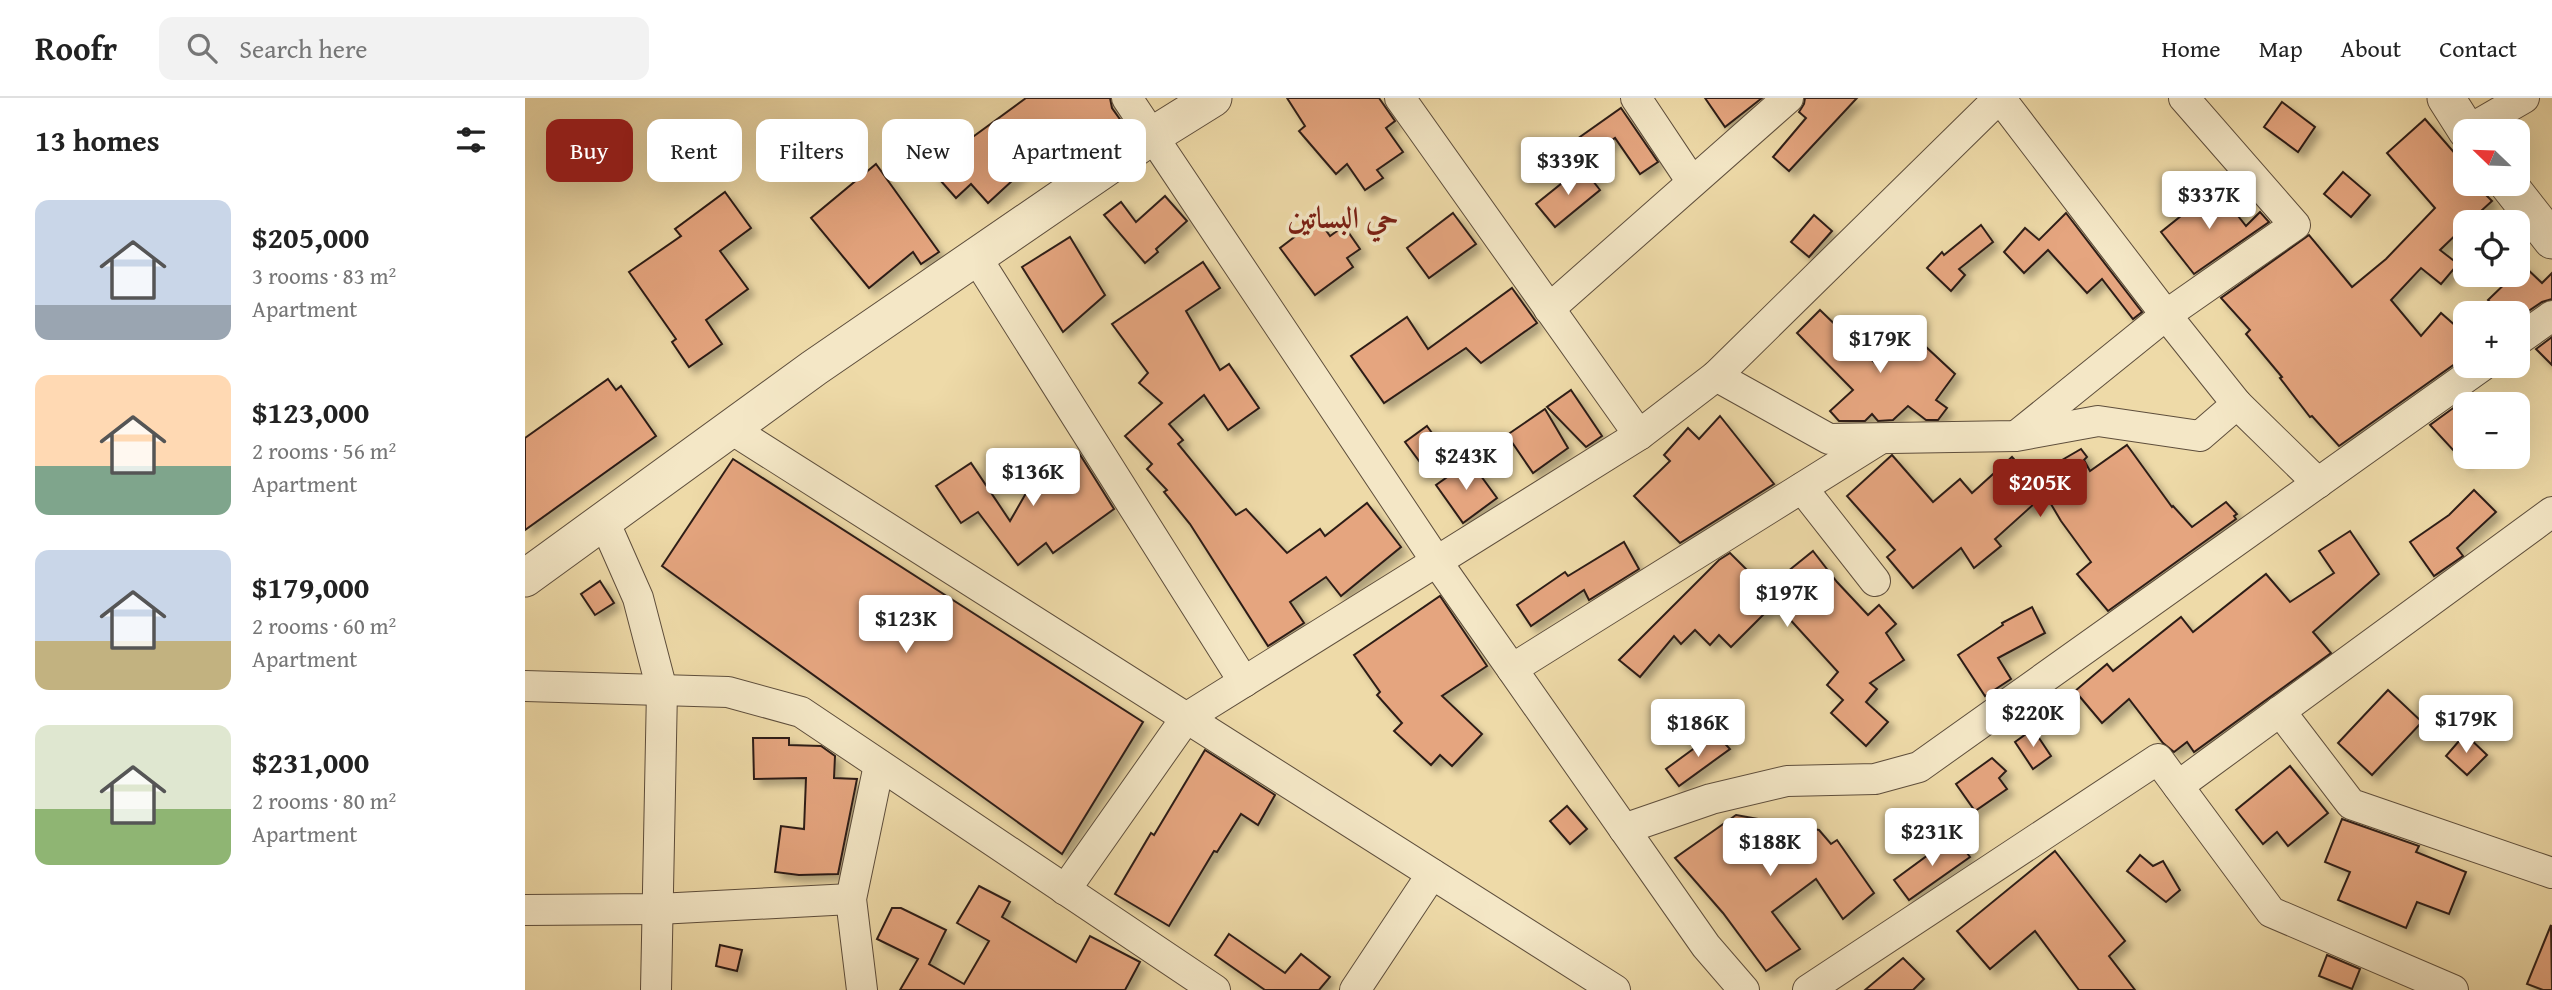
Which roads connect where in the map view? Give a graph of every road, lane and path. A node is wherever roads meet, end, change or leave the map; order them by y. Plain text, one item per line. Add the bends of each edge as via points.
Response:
1 (1127, 98) edge
2 (1213, 98) edge
3 (1400, 98) edge
4 (1636, 98) edge
5 (1788, 98) edge
6 (2000, 98) edge
7 (2184, 98) edge
8 (2446, 98) edge
9 (2524, 98) edge
10 (2459, 119) edge
11 (2488, 119) edge
12 (1152, 136) junction
13 (1692, 182) junction
14 (2517, 196) edge
15 (2552, 240) edge
16 (977, 257) junction
17 (1549, 309) junction
18 (2166, 315) junction
19 (2552, 316) edge
20 (2530, 332) edge
21 (1716, 376) junction
22 (2465, 378) edge
23 (2237, 404) junction
24 (733, 430) junction
25 (1639, 435) junction
26 (2016, 436) junction
27 (1881, 439) junction
28 (2318, 483) junction
29 (1802, 488) junction
30 (2552, 512) edge
31 (604, 522) junction
32 (1437, 562) junction
33 (525, 578) edge
34 (1875, 581) dead end
35 (1512, 669) junction
36 (1244, 682) junction
37 (525, 686) edge
38 (662, 690) junction
39 (2280, 711) junction
40 (1186, 718) junction
41 (879, 765) junction
42 (2178, 786) junction
43 (1623, 829) junction
44 (2552, 873) edge
45 (1433, 874) junction
46 (1065, 890) junction
47 (851, 899) junction
48 (525, 909) edge
49 (658, 909) junction
50 (656, 990) edge
51 (862, 990) edge
52 (1215, 990) edge
53 (1355, 990) edge
54 (1615, 990) edge
55 (1744, 990) edge
56 (1808, 990) edge
57 (2453, 990) edge

1 - 12 street
2 - 12 street
3 - 17 street
4 - 13 street
5 - 13 street
6 - 18 street
6 - 21 street
7 - 18 street via 2295,225
8 - 10 street
9 - 11 street
12 - 16 street
12 - 32 street
13 - 17 street
14 - 15 street
16 - 24 street via 814,368
16 - 36 street
17 - 25 street
18 - 23 street
18 - 26 street
19 - 20 street
21 - 25 street
21 - 27 street via 1829,439
22 - 28 street
23 - 26 street via 2200,436 2098,421
23 - 28 street
24 - 31 street
24 - 40 street
25 - 32 street
26 - 27 street
27 - 29 street
28 - 43 street via 1919,767 1875,779 1787,781 1711,799
29 - 34 street
29 - 35 street
30 - 39 street
31 - 33 street
31 - 38 street via 638,598
32 - 35 street
32 - 36 street
35 - 43 street
36 - 40 street
37 - 38 street
38 - 41 street via 728,692 801,712
38 - 49 street
39 - 42 street
39 - 44 street via 2351,804
40 - 45 street
40 - 46 street
41 - 46 street
41 - 47 street
42 - 56 street via 2158,759
42 - 57 street via 2271,912
43 - 55 street via 1706,946
45 - 53 street
45 - 54 street
46 - 52 street
47 - 49 street
47 - 51 street
48 - 49 street
49 - 50 street

